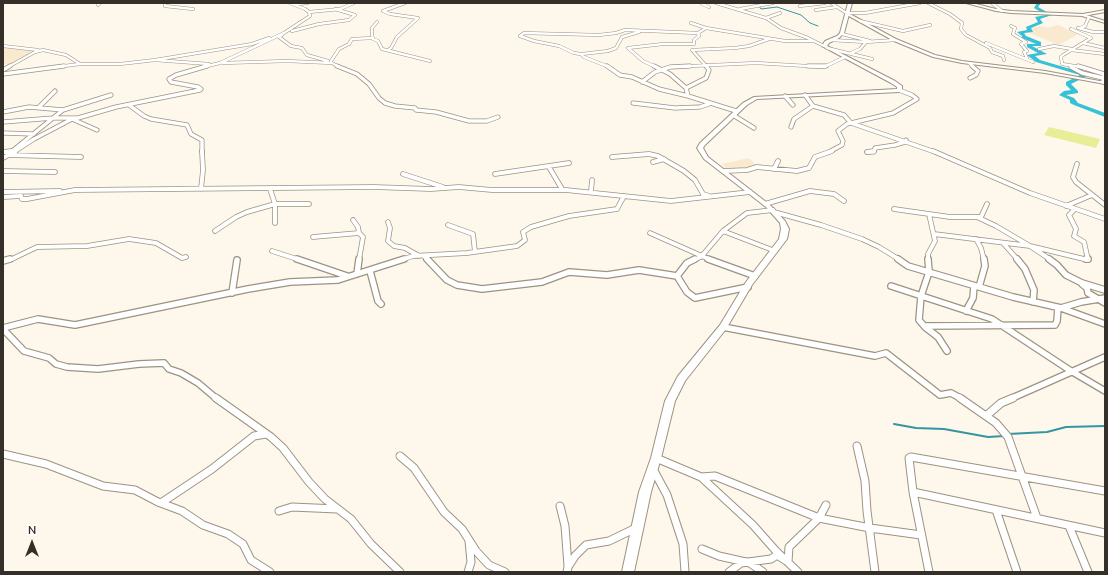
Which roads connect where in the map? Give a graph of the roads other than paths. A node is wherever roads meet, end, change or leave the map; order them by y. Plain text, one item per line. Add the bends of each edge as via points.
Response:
1 (165, 3) edge
2 (290, 3) edge
3 (308, 3) edge
4 (354, 3) edge
5 (406, 3) edge
6 (704, 3) edge
7 (716, 3) edge
8 (773, 3) edge
9 (824, 3) edge
10 (831, 3) edge
11 (850, 3) edge
12 (920, 3) edge
13 (928, 3) edge
14 (968, 3) edge
15 (992, 3) edge
16 (294, 5) junction
17 (800, 6) dead end
18 (710, 7) dead end
19 (837, 7) junction
20 (193, 9) dead end
21 (740, 9) junction
22 (334, 10) junction
23 (816, 10) dead end
24 (1002, 11) junction
25 (309, 12) junction
26 (338, 12) junction
27 (1105, 12) edge
28 (780, 13) dead end
29 (848, 14) junction
30 (1083, 15) junction
31 (1089, 17) junction
32 (766, 18) junction
33 (349, 20) junction
34 (860, 21) junction
35 (377, 22) dead end
36 (1105, 22) edge
37 (691, 23) dead end
38 (930, 25) dead end
39 (1011, 26) dead end
40 (706, 28) junction
41 (1078, 28) junction
42 (642, 31) junction
43 (1105, 32) edge
44 (284, 33) junction
45 (698, 33) junction
46 (842, 34) junction
47 (373, 38) junction
48 (769, 39) junction
49 (832, 40) junction
50 (895, 40) junction
51 (814, 41) junction
52 (866, 42) junction
53 (878, 42) junction
54 (978, 42) junction
55 (1083, 43) junction
56 (3, 46) edge
57 (825, 47) junction
58 (1105, 48) edge
59 (1039, 49) dead end
60 (43, 50) junction
61 (388, 50) junction
62 (1072, 50) junction
63 (851, 53) junction
64 (581, 54) junction
65 (1105, 54) edge
66 (845, 57) junction
67 (1028, 58) junction
68 (872, 59) dead end
69 (155, 60) junction
70 (1004, 60) dead end
71 (430, 61) dead end
72 (332, 62) junction
73 (1033, 62) dead end
74 (220, 63) junction
75 (969, 63) junction
76 (80, 64) junction
77 (214, 64) junction
78 (704, 64) junction
79 (660, 69) junction
80 (3, 70) edge
81 (3, 74) edge
82 (970, 78) dead end
83 (1104, 81) edge
84 (642, 82) junction
85 (899, 90) junction
86 (55, 91) dead end
87 (687, 92) junction
88 (111, 95) dead end
89 (805, 95) junction
90 (785, 96) junction
91 (633, 103) dead end
92 (709, 104) junction
93 (129, 105) junction
94 (793, 105) dead end
95 (813, 106) junction
96 (38, 108) junction
97 (63, 110) junction
98 (3, 112) edge
99 (735, 113) junction
100 (498, 117) dead end
101 (53, 118) junction
102 (72, 119) junction
103 (3, 122) edge
104 (851, 123) junction
105 (791, 127) dead end
106 (754, 128) dead end
107 (97, 130) dead end
108 (3, 133) edge
109 (32, 135) junction
110 (906, 140) junction
111 (3, 152) edge
112 (867, 152) dead end
113 (7, 155) junction
114 (612, 156) dead end
115 (81, 157) dead end
116 (3, 158) edge
117 (664, 159) junction
118 (778, 161) dead end
119 (653, 162) dead end
120 (569, 163) dead end
121 (1077, 164) dead end
122 (549, 167) junction
123 (774, 169) junction
124 (3, 171) edge
125 (724, 171) junction
126 (55, 172) dead end
127 (403, 174) dead end
128 (495, 174) dead end
129 (592, 180) dead end
130 (445, 188) junction
131 (201, 189) junction
132 (270, 189) junction
133 (562, 189) junction
134 (69, 191) junction
135 (3, 192) edge
136 (591, 192) junction
137 (750, 192) junction
138 (1092, 195) junction
139 (624, 196) junction
140 (709, 196) junction
141 (3, 197) edge
142 (1105, 199) edge
143 (1098, 200) junction
144 (844, 201) dead end
145 (276, 204) junction
146 (309, 204) dead end
147 (765, 204) junction
148 (988, 204) dead end
149 (1105, 205) edge
150 (1066, 206) junction
151 (894, 208) dead end
152 (1075, 209) junction
153 (774, 211) junction
154 (929, 214) junction
155 (977, 217) junction
156 (1105, 219) edge
157 (353, 220) dead end
158 (388, 222) dead end
159 (275, 223) dead end
160 (448, 225) dead end
161 (215, 231) dead end
162 (724, 231) junction
163 (359, 233) junction
164 (650, 233) dead end
165 (934, 234) junction
166 (313, 237) dead end
167 (976, 239) junction
168 (1003, 243) junction
169 (1030, 246) junction
170 (775, 250) junction
171 (272, 251) dead end
172 (476, 252) junction
173 (422, 256) junction
174 (701, 256) junction
175 (186, 257) dead end
176 (237, 260) dead end
177 (3, 261) edge
178 (370, 271) junction
179 (929, 272) junction
180 (358, 274) junction
181 (347, 276) junction
182 (677, 276) junction
183 (755, 276) junction
184 (1082, 283) junction
185 (891, 286) dead end
186 (977, 286) junction
187 (748, 287) junction
188 (1105, 290) edge
189 (232, 293) junction
190 (921, 296) junction
191 (1103, 298) edge
192 (1033, 302) junction
193 (1105, 303) edge
194 (381, 304) dead end
195 (1059, 308) junction
196 (966, 310) junction
197 (1000, 324) junction
198 (1105, 324) edge
199 (925, 326) junction
200 (723, 327) junction
201 (3, 328) edge
202 (947, 351) dead end
203 (1105, 357) edge
204 (1071, 371) junction
205 (1105, 391) edge
206 (986, 416) junction
207 (266, 434) junction
208 (857, 446) dead end
209 (3, 454) edge
210 (400, 456) dead end
211 (656, 458) junction
212 (653, 469) junction
213 (701, 477) junction
214 (1021, 477) junction
215 (913, 492) junction
216 (1105, 492) edge
217 (161, 503) junction
218 (826, 505) dead end
219 (560, 506) dead end
220 (337, 509) junction
221 (996, 510) junction
222 (279, 511) dead end
223 (819, 518) junction
224 (1037, 518) junction
225 (1070, 526) junction
226 (638, 527) junction
227 (870, 528) junction
228 (1105, 534) edge
229 (921, 535) junction
230 (469, 540) junction
231 (702, 549) dead end
232 (788, 562) junction
233 (750, 564) junction
234 (568, 569) edge
235 (270, 572) edge
236 (400, 572) edge
237 (468, 572) edge
238 (505, 572) edge
239 (628, 572) edge
240 (685, 572) edge
241 (729, 572) edge
242 (763, 572) edge
243 (798, 572) edge
244 (875, 572) edge
245 (929, 572) edge
246 (1017, 572) edge
247 (1088, 572) edge

1 - 20 street via 165,6
2 - 16 street
3 - 16 street
4 - 22 street
5 - 61 street via 383,11 418,18 400,33
6 - 18 street via 702,4
7 - 21 street
8 - 21 street
9 - 17 street
10 - 19 street
11 - 29 main road
12 - 29 street
13 - 54 street via 962,23 961,29 964,34
14 - 24 main road
15 - 24 street
16 - 25 street via 302,6
19 - 23 street
19 - 29 street
21 - 32 street
22 - 25 street
22 - 26 street
24 - 30 main road
25 - 44 street via 309,17
26 - 33 street
26 - 33 street via 354,14
27 - 30 main road
28 - 32 street
29 - 34 street
29 - 46 main road
30 - 31 street
31 - 36 street
31 - 41 street via 1084,26
32 - 51 street via 781,28
33 - 44 street via 313,25
34 - 38 street via 907,31
34 - 50 street
35 - 47 street via 372,28
37 - 40 street
39 - 67 street via 1015,28 1013,34 1026,42 1021,44
40 - 45 street
40 - 48 street
41 - 43 street
41 - 55 street via 1070,29 1091,38
42 - 45 street
42 - 64 street via 622,37 616,48
42 - 64 street via 624,30 599,34 524,33 520,36
44 - 69 street via 252,44
44 - 72 street via 279,37 291,46 302,48 307,55
44 - 74 street
45 - 79 street via 694,44 629,47 640,59
46 - 49 main road
46 - 53 street
47 - 61 street via 382,49
47 - 72 street via 352,39 349,44 338,49
48 - 51 street via 791,42
48 - 78 street via 735,48 692,50
49 - 52 street
49 - 57 main road via 824,44
50 - 53 street
50 - 75 street via 934,56
51 - 57 street
52 - 53 street
52 - 63 street
54 - 67 street
54 - 70 street via 1003,56
55 - 58 street
55 - 62 street
56 - 60 street
57 - 63 street
57 - 66 main road
59 - 62 street via 1054,46
60 - 76 street via 66,55
60 - 80 street
61 - 71 street
62 - 65 street
62 - 83 street via 1061,57 1062,64
63 - 68 street
64 - 84 street via 620,75
66 - 78 street via 824,67 756,63
66 - 85 main road via 893,82 900,87
67 - 73 street
69 - 76 street via 120,64
69 - 77 street
72 - 74 street
72 - 100 street via 344,70 357,74 385,103 469,120 487,121
74 - 77 street
75 - 82 street via 978,71
75 - 83 street
76 - 81 street
77 - 93 street via 169,79 171,82 198,87 200,90
78 - 79 street
78 - 87 street via 709,70 707,77
79 - 84 street
79 - 87 street via 670,74
84 - 87 street via 659,89
85 - 89 main road
85 - 104 street via 917,99 893,113
86 - 96 street
87 - 92 street
88 - 97 street
89 - 90 main road
89 - 95 street
90 - 94 street
90 - 99 main road via 756,98
91 - 92 street via 675,108
92 - 99 street
93 - 102 street
93 - 131 street via 151,119 187,125 191,134 202,140
95 - 104 street via 844,115
95 - 105 street via 794,119
96 - 97 street
96 - 98 street
97 - 101 street
99 - 106 street
99 - 125 main road via 700,148 706,158
101 - 102 street
101 - 103 street
101 - 109 street
102 - 107 street
102 - 109 street
102 - 113 street
104 - 110 street
104 - 123 street via 838,131 843,141 842,145 815,157 809,168 797,171
108 - 109 street
109 - 111 street via 11,152
110 - 112 street via 902,144 878,147 874,148 874,152
110 - 150 street via 1004,183
113 - 115 street
113 - 116 street
114 - 117 street via 653,154
117 - 119 street
117 - 140 street via 695,180 703,194
118 - 123 street
120 - 122 street
121 - 138 street via 1073,177
122 - 128 street
122 - 133 street
123 - 125 street via 757,167
124 - 126 street
125 - 137 main road
127 - 130 street
129 - 136 street
130 - 132 street
130 - 133 street
131 - 132 street
131 - 134 street
132 - 145 street
133 - 136 street
134 - 135 street
134 - 141 street via 27,199 20,196
136 - 139 street
137 - 140 street
137 - 147 main road
138 - 143 street
138 - 150 street
139 - 140 street via 671,201
139 - 172 street via 617,210 569,216 536,225 523,232 525,240 516,246
142 - 143 street
143 - 149 street
144 - 147 street via 834,194 810,191
145 - 146 street
145 - 159 street
145 - 161 street via 236,216
147 - 153 main road
148 - 155 street via 981,217
150 - 152 street
151 - 154 street
152 - 156 street
152 - 169 street via 1069,215 1076,229 1074,236 1084,242 1088,260
153 - 162 street via 747,213
153 - 170 main road via 785,229 783,238
153 - 179 street via 862,239 908,266
154 - 155 street
154 - 165 street
155 - 169 street
157 - 163 street
158 - 173 street via 388,241 394,246
160 - 172 street via 473,234
162 - 170 street
162 - 174 street
163 - 166 street
163 - 180 street via 363,237
164 - 174 street
165 - 167 street
165 - 179 street via 935,240 928,254
167 - 168 street
167 - 186 street via 985,266
168 - 169 street
168 - 192 street via 1025,269 1034,290
169 - 184 street via 1057,265 1066,275
170 - 183 main road
171 - 181 street
172 - 173 street
173 - 178 street via 413,256
173 - 182 street via 447,280 469,288 482,289 542,282 569,272 607,275 639,270
174 - 182 street via 690,261
174 - 183 street
175 - 177 street via 182,258 156,243 129,240 87,246 37,247
176 - 189 street
178 - 180 street
178 - 194 street
179 - 186 street
179 - 190 street
180 - 181 street
181 - 189 street via 334,280 290,282
182 - 187 street via 687,292 695,298
183 - 187 main road
184 - 188 street
184 - 191 street via 1088,293
185 - 190 street
186 - 192 street
186 - 196 street
187 - 200 main road
189 - 201 street via 75,325 38,319
190 - 196 street
190 - 199 street via 919,320
191 - 193 street
191 - 195 street
192 - 195 street
195 - 197 street via 1054,324
195 - 198 street
196 - 197 street
197 - 199 street
197 - 204 street
199 - 202 street via 938,337
200 - 206 street via 875,356 886,353 936,393 956,394
200 - 211 main road via 681,379 670,402
201 - 207 street via 24,351 49,358 56,364 67,367 98,369 166,364 169,369 198,383
203 - 204 street
204 - 205 street
204 - 206 street via 1001,403
206 - 214 street via 1006,435
207 - 217 street via 254,436 212,469
207 - 220 street via 283,448 309,482
208 - 227 street via 865,481
209 - 217 street via 46,464 103,486 135,490
210 - 230 street via 414,468 444,512 462,529
211 - 212 main road
211 - 213 street
212 - 226 main road
212 - 240 street via 667,495 683,544
213 - 223 street via 715,476
213 - 232 street via 753,525
214 - 215 street via 914,456 910,458
214 - 216 street
214 - 224 street
215 - 221 street
215 - 229 street
217 - 235 street via 182,511 203,525 228,534 243,544 251,560
218 - 223 street
219 - 234 street via 565,526
220 - 222 street via 292,507
220 - 236 street via 351,519 371,544
221 - 224 street
221 - 246 street
223 - 227 street
223 - 232 street via 789,547
224 - 225 street
225 - 228 street
225 - 247 street
226 - 234 street via 609,541 586,545 575,556
226 - 239 main road
227 - 229 street
227 - 244 street
229 - 245 street
230 - 237 street via 471,562
230 - 238 street via 489,565
231 - 233 street
232 - 233 street via 777,555
232 - 243 street
233 - 241 street via 741,563
233 - 242 street

